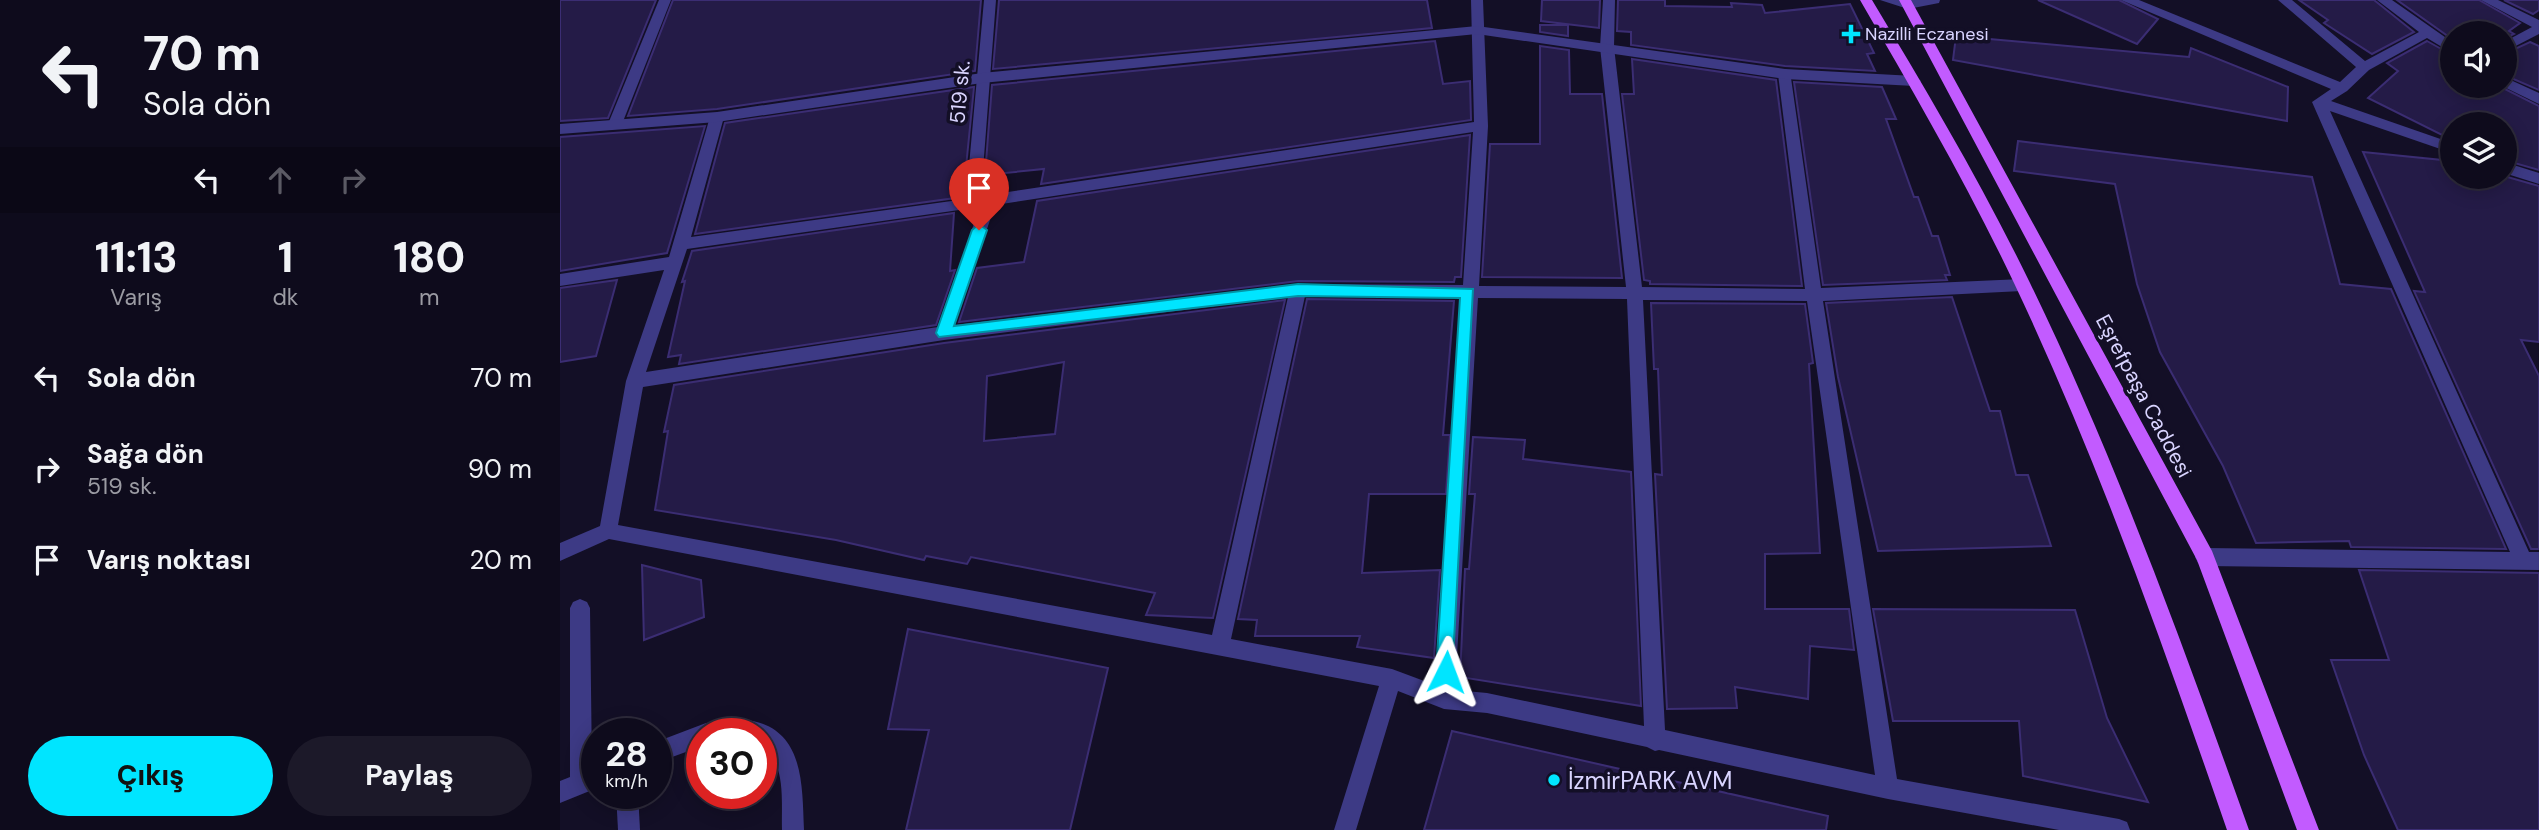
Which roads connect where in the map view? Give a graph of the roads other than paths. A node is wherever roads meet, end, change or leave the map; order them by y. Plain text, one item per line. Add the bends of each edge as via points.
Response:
1 (665, 0) edge
2 (990, 0) edge
3 (1478, 0) edge
4 (1609, 0) edge
5 (1866, 0) edge
6 (1886, 0) edge
7 (1934, 0) edge
8 (2127, 0) edge
9 (2284, 0) edge
10 (2383, 0) edge
11 (2487, 0) edge
12 (1907, 2) edge
13 (2539, 26) edge
14 (1477, 30) junction
15 (2428, 32) junction
16 (2440, 40) edge
17 (2517, 40) edge
18 (1606, 47) junction
19 (2364, 67) junction
20 (1784, 74) junction
21 (982, 78) junction
22 (1914, 81) junction
23 (2342, 88) junction
24 (2517, 88) edge
25 (2539, 99) edge
26 (2319, 102) junction
27 (717, 117) junction
28 (615, 124) junction
29 (1481, 126) junction
30 (560, 129) edge
31 (2440, 144) edge
32 (2517, 170) edge
33 (2539, 178) edge
34 (973, 203) junction
35 (681, 244) junction
36 (675, 262) junction
37 (560, 280) edge
38 (2022, 285) junction
39 (1298, 290) junction
40 (1468, 293) junction
41 (1635, 295) junction
42 (1814, 295) junction
43 (944, 333) junction
44 (635, 381) junction
45 (608, 531) junction
46 (560, 552) edge
47 (2205, 557) junction
48 (2531, 561) edge
49 (580, 608) dead end
50 (1220, 647) junction
51 (1392, 679) junction
52 (1444, 699) junction
53 (586, 718) edge
54 (1655, 741) junction
55 (777, 745) edge
56 (581, 783) edge
57 (1888, 788) junction
58 (560, 792) edge
59 (628, 809) edge
60 (629, 830) edge
61 (793, 830) edge
62 (1345, 830) edge
63 (2119, 830) edge
64 (2238, 830) edge
65 (2308, 830) edge

1 - 28 street
2 - 21 street, 519 sk.
3 - 14 street
4 - 18 street
5 - 22 main road
6 - 12 street
7 - 12 street
8 - 23 street
9 - 19 street
10 - 15 street
11 - 13 street
12 - 47 main road, Eşrefpaşa Caddesi
13 - 17 street
14 - 18 street
14 - 21 street
14 - 29 street
15 - 16 street
15 - 19 street
18 - 20 street
18 - 41 street
19 - 23 street
20 - 22 street
20 - 42 street
21 - 27 street
21 - 34 street, 519 sk.
22 - 38 main road
23 - 26 street
24 - 25 street
26 - 31 street
26 - 48 street
27 - 28 street
27 - 35 street
28 - 30 street
29 - 34 street
29 - 40 street
32 - 33 street
34 - 35 street
34 - 43 street, 519 sk. via 988,204
35 - 36 street
36 - 37 street
36 - 44 street
38 - 42 street
38 - 64 main road via 2148,576
39 - 40 street
39 - 43 street
39 - 50 street
40 - 41 street
40 - 52 street
41 - 42 street
41 - 54 street
42 - 57 street
43 - 44 street
44 - 45 street
45 - 46 street
45 - 50 street
47 - 48 street
47 - 65 main road, Eşrefpaşa Caddesi
49 - 53 street
50 - 51 street
51 - 52 street
51 - 62 street
52 - 54 street via 1487,703
54 - 57 street
55 - 61 street via 789,766
56 - 58 street
57 - 63 street
59 - 60 street

